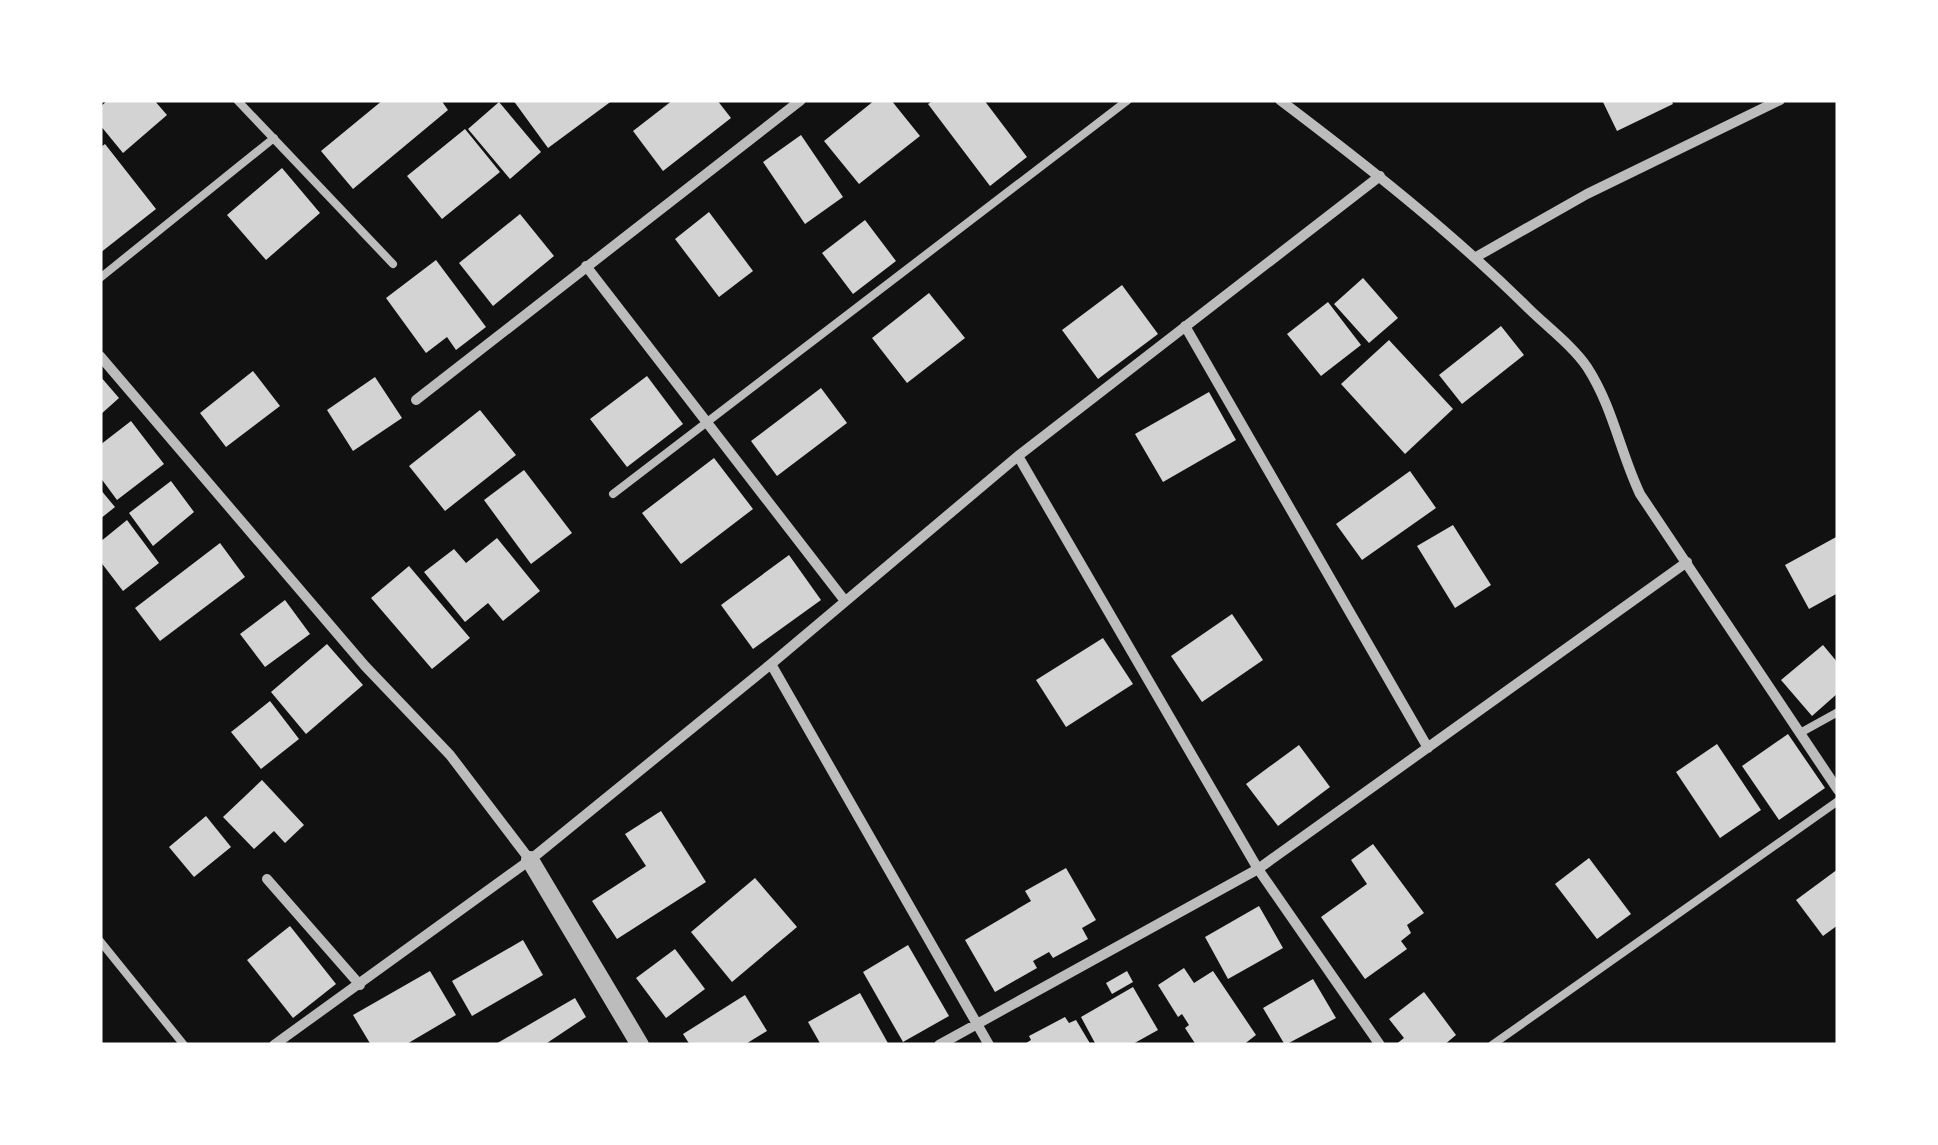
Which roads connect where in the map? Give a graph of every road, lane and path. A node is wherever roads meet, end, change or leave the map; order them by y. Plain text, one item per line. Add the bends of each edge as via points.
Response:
1 (237, 100) edge
2 (801, 100) edge
3 (1128, 100) edge
4 (1280, 100) edge
5 (1780, 100) edge
6 (274, 138) junction
7 (1380, 176) junction
8 (1476, 257) junction
9 (393, 264) dead end
10 (586, 266) junction
11 (100, 278) edge
12 (1185, 326) junction
13 (100, 356) edge
14 (416, 400) dead end
15 (708, 422) junction
16 (1018, 456) junction
17 (613, 494) dead end
18 (1687, 562) junction
19 (845, 601) junction
20 (772, 664) junction
21 (1838, 712) edge
22 (1800, 733) junction
23 (1428, 748) junction
24 (1838, 790) edge
25 (1838, 801) edge
26 (530, 860) junction
27 (1258, 869) junction
28 (267, 880) dead end
29 (100, 941) edge
30 (360, 984) junction
31 (976, 1024) junction
32 (1378, 1041) edge
33 (184, 1045) edge
34 (274, 1045) edge
35 (640, 1045) edge
36 (939, 1045) edge
37 (989, 1045) edge
38 (1364, 1045) edge
39 (1492, 1045) edge

1 - 6 lane
2 - 10 street
3 - 15 lane
4 - 7 street
5 - 8 street
6 - 9 lane
6 - 11 lane
7 - 8 street
7 - 12 street
8 - 18 street via 1585,364 1640,494
10 - 14 street
10 - 15 street
12 - 16 street
12 - 23 street
13 - 26 street via 450,756
15 - 17 lane
15 - 19 street
16 - 19 street
16 - 27 street
18 - 22 street
18 - 23 street
19 - 20 street
20 - 26 street
20 - 31 street
21 - 22 lane
22 - 24 street
23 - 27 street
25 - 39 lane
26 - 30 street
26 - 35 street
27 - 31 street
27 - 32 street
28 - 30 street
29 - 33 lane
30 - 34 street
31 - 36 street
31 - 37 street
32 - 38 lane

